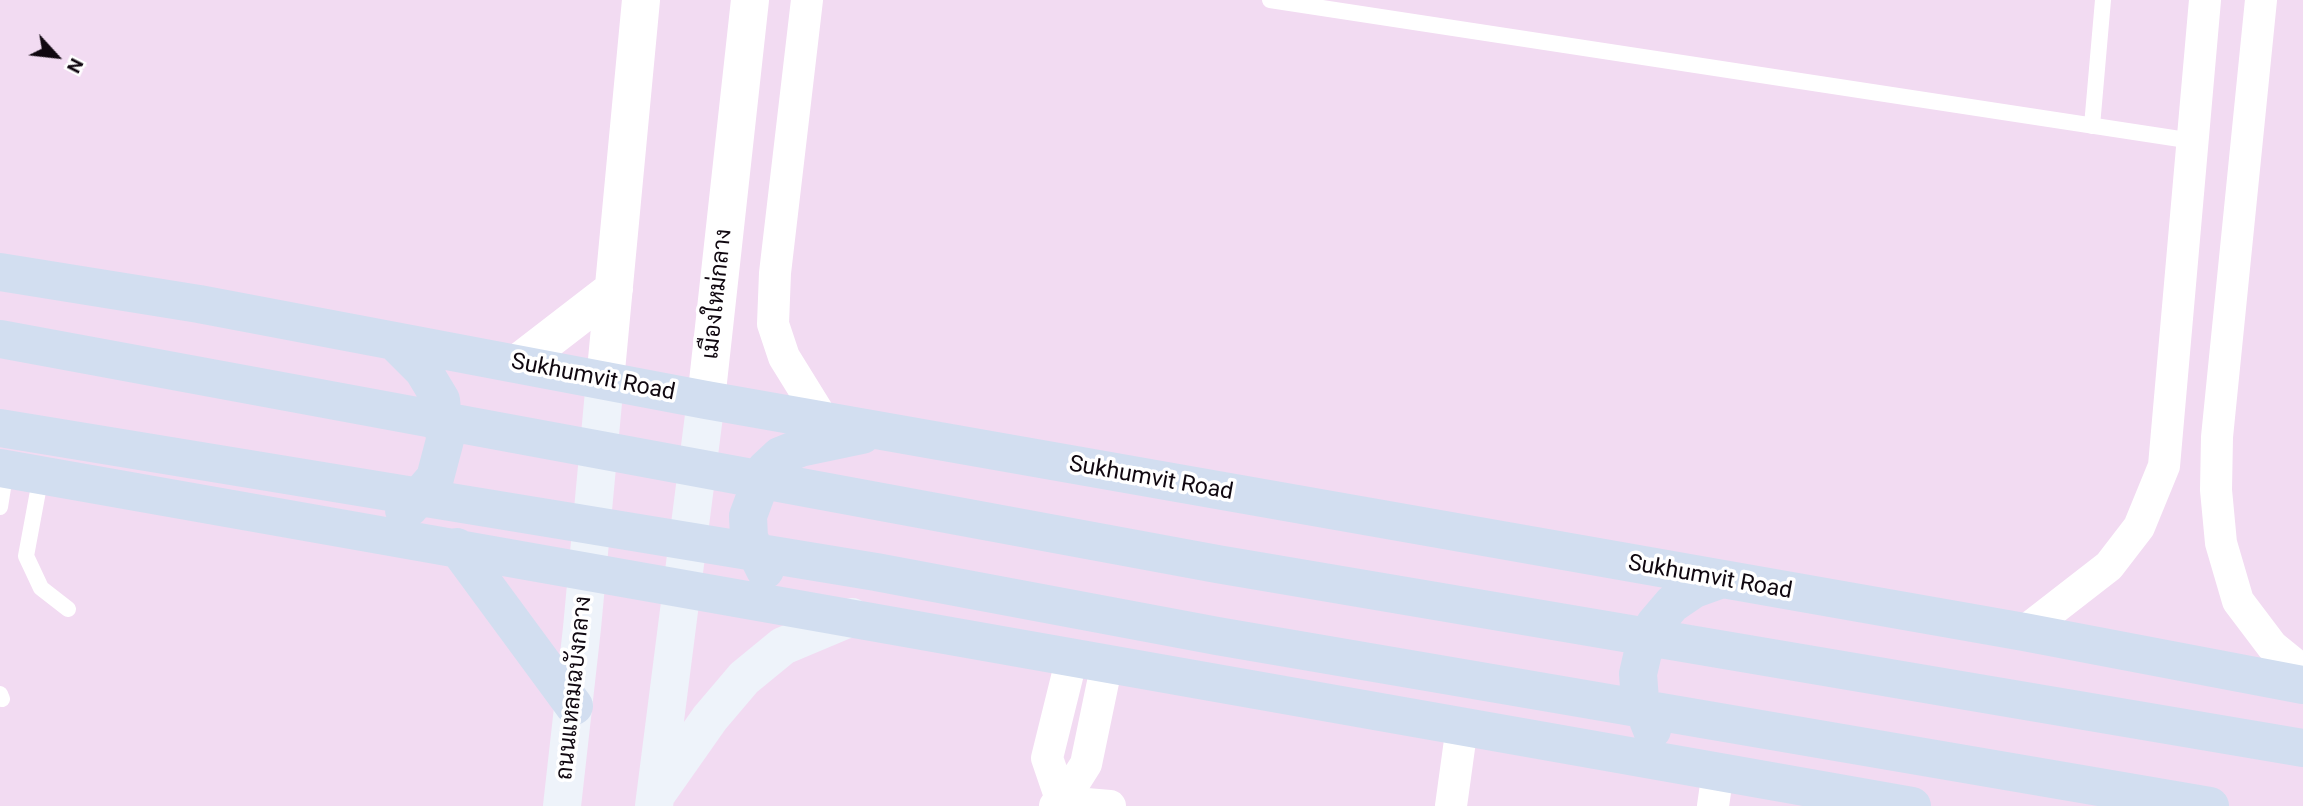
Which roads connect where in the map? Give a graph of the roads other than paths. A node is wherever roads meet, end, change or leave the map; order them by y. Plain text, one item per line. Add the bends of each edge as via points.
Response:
1 (641, 0) edge
2 (750, 0) edge
3 (807, 0) edge
4 (1270, 0) edge
5 (2103, 0) edge
6 (2205, 0) edge
7 (2261, 0) edge
8 (2092, 126) junction
9 (2193, 141) junction
10 (0, 272) edge
11 (614, 289) junction
12 (0, 339) edge
13 (396, 343) junction
14 (518, 363) junction
15 (606, 381) junction
16 (706, 400) junction
17 (823, 420) junction
18 (0, 428) edge
19 (891, 433) junction
20 (16, 470) edge
21 (0, 507) edge
22 (350, 529) junction
23 (457, 547) junction
24 (587, 570) junction
25 (1718, 580) junction
26 (681, 588) junction
27 (68, 610) dead end
28 (843, 616) junction
29 (2024, 632) junction
30 (1090, 660) junction
31 (2303, 671) edge
32 (2303, 685) edge
33 (573, 706) junction
34 (1462, 726) junction
35 (2303, 748) edge
36 (1705, 781) edge
37 (655, 801) edge
38 (1870, 802) edge
39 (1059, 804) edge
40 (562, 806) edge
41 (1110, 806) edge
42 (1451, 806) edge
43 (1912, 806) edge
44 (2210, 806) edge

1 - 11 street
2 - 16 street, เมืองใหม่กลาง
3 - 17 street via 773,324 784,357
4 - 8 lane
5 - 8 lane
6 - 9 street
7 - 31 street via 2217,437 2216,489 2221,543 2238,601 2272,646
8 - 9 lane
9 - 29 street via 2164,466 2139,527 2109,566
10 - 13 highway, Sukhumvit Road via 199,304
11 - 14 street
11 - 15 street
12 - 35 highway via 1217,564
13 - 14 highway, Sukhumvit Road
13 - 22 highway via 423,370 440,400 445,440 435,478 409,508
14 - 15 highway, Sukhumvit Road
15 - 16 highway, Sukhumvit Road
15 - 24 main road
16 - 17 highway, Sukhumvit Road
16 - 26 main road, เมืองใหม่กลาง
17 - 19 highway, Sukhumvit Road
18 - 44 highway via 876,572 1231,638
19 - 25 highway, Sukhumvit Road
19 - 28 highway via 836,439 780,456 765,470 748,516 748,538 763,568 785,586
20 - 21 lane
20 - 22 highway
20 - 27 lane via 26,556 41,588
22 - 23 highway
23 - 24 highway
23 - 33 highway
24 - 26 highway
24 - 33 main road, ถนนแหลมฉบังกลาง
25 - 29 highway, Sukhumvit Road
25 - 36 highway via 1694,589 1663,614 1644,648 1639,674 1640,700 1649,725 1663,747
26 - 28 highway
26 - 37 main road
28 - 30 highway
28 - 37 main road via 783,646 744,678 710,718
29 - 32 highway, Sukhumvit Road
30 - 34 highway
30 - 39 street via 1086,764
33 - 40 main road, ถนนแหลมฉบังกลาง
34 - 36 highway
34 - 42 street
36 - 38 highway
38 - 43 highway
39 - 41 street

